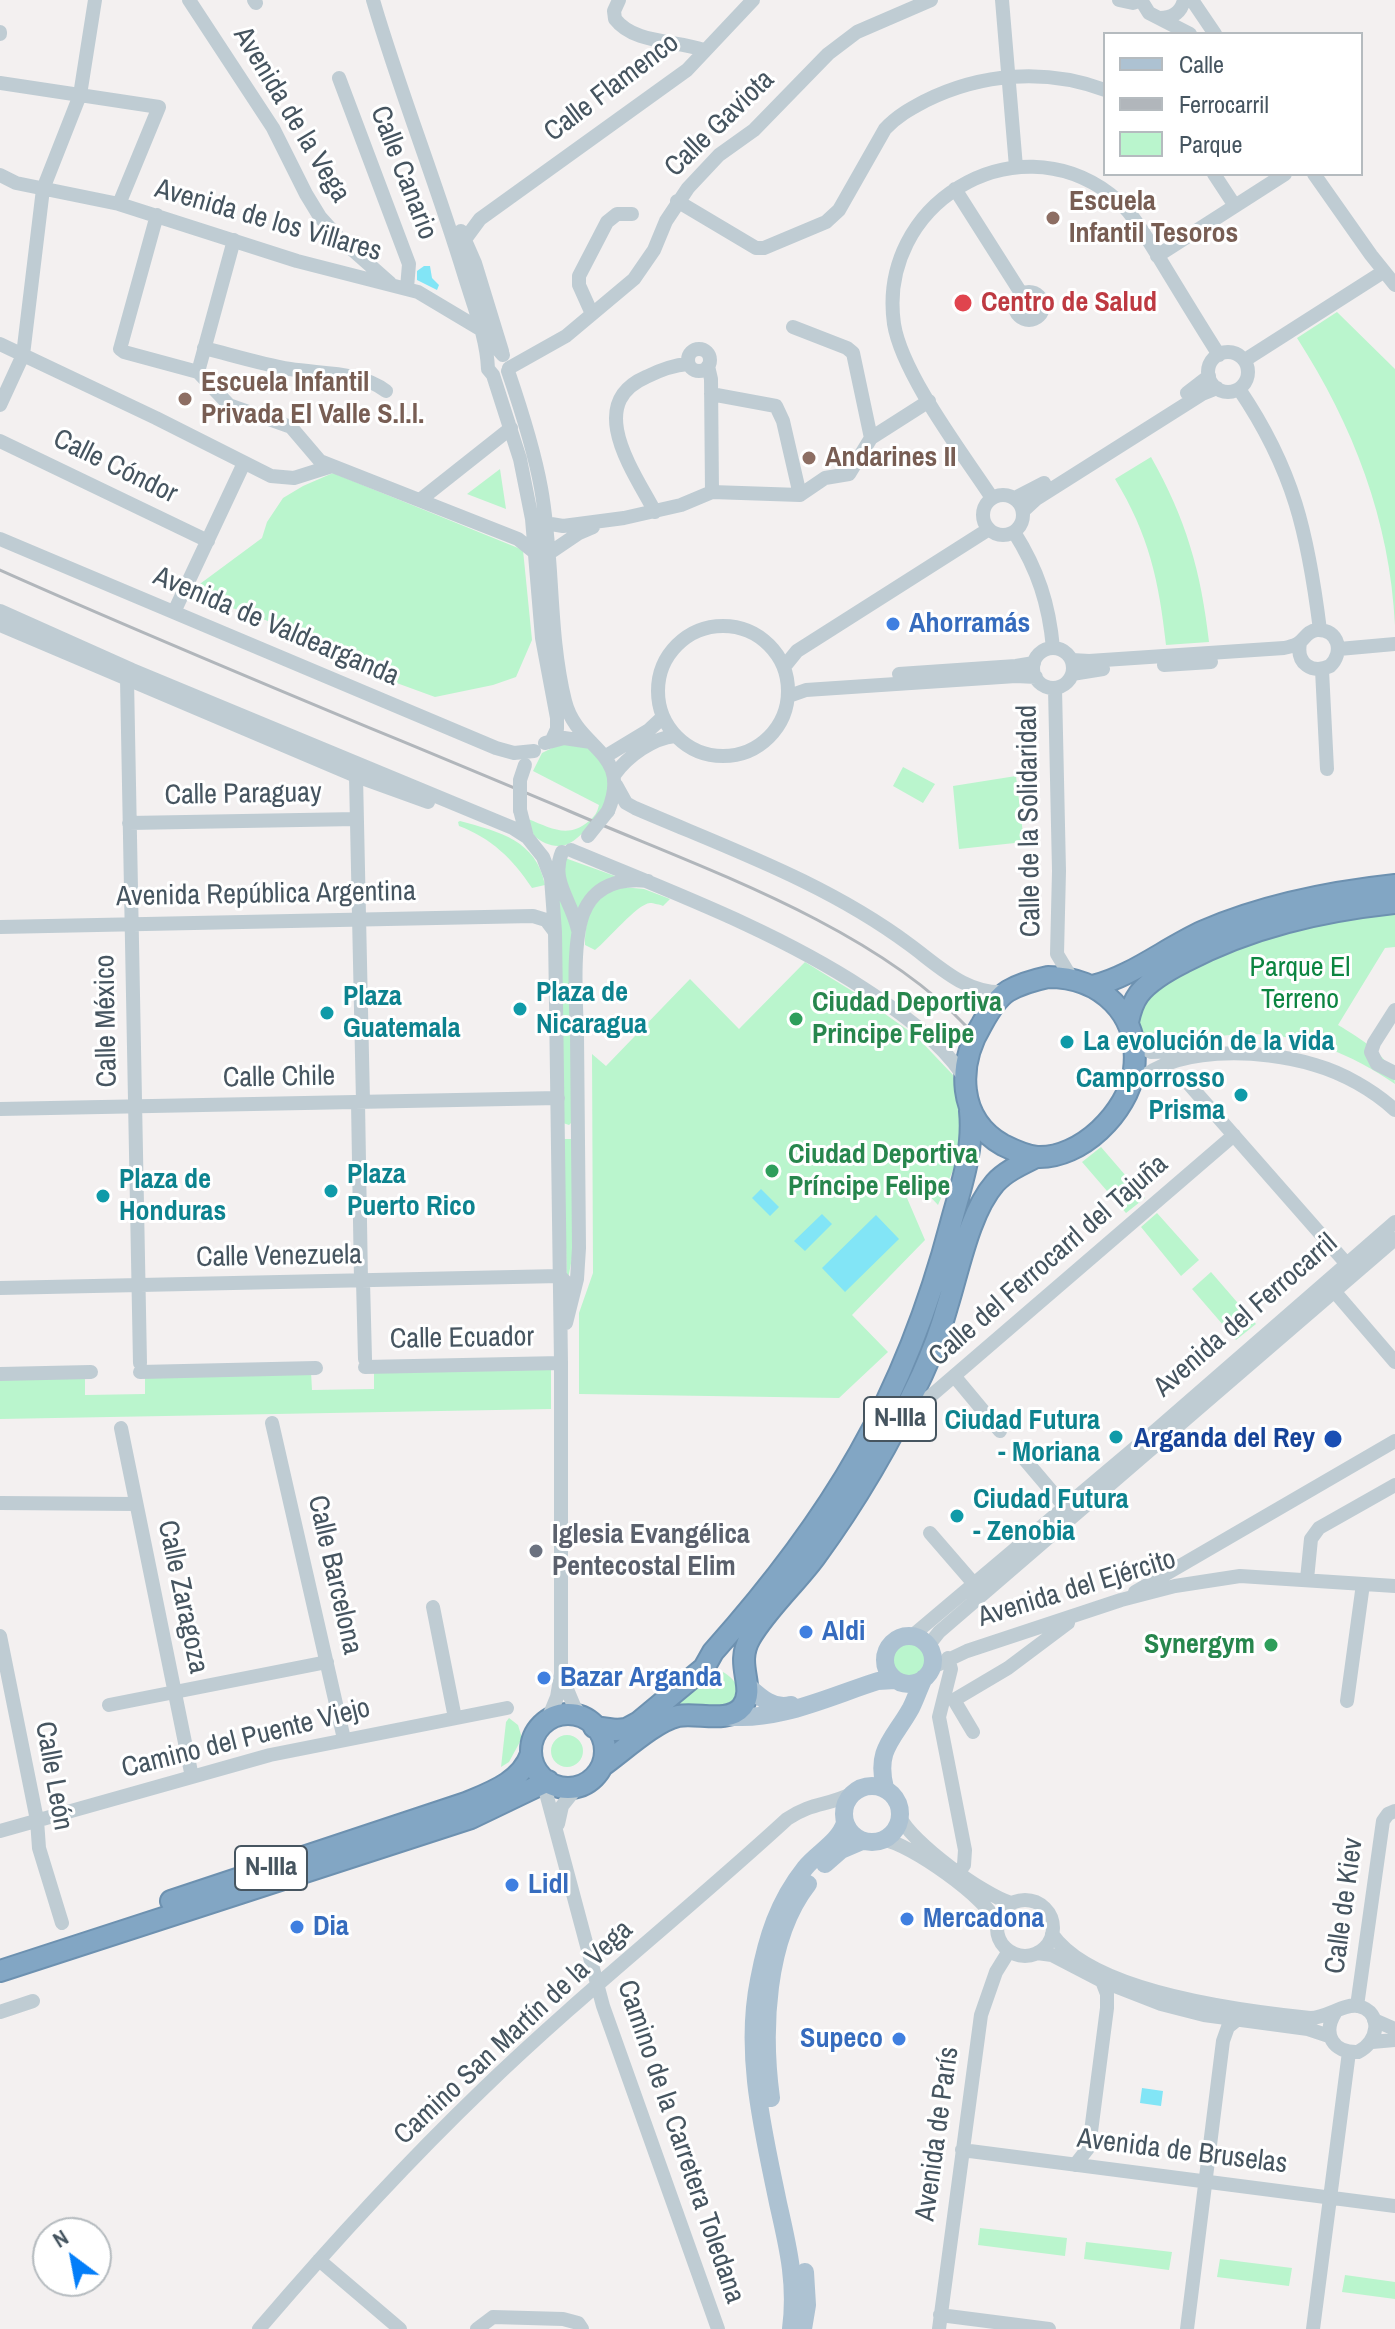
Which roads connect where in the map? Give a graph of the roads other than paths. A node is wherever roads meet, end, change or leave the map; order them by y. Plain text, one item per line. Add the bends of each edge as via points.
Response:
1 (95, 0) edge
2 (189, 0) edge
3 (373, 0) edge
4 (619, 0) edge
5 (753, 0) edge
6 (931, 0) edge
7 (1002, 0) edge
8 (1119, 0) edge
9 (1141, 0) edge
10 (1184, 0) edge
11 (1192, 0) edge
12 (1160, 18) junction
13 (1186, 32) edge
14 (1214, 32) edge
15 (704, 50) junction
16 (1008, 77) junction
17 (339, 78) dead end
18 (0, 83) edge
19 (1103, 89) edge
20 (80, 95) junction
21 (1016, 167) junction
22 (0, 175) edge
23 (1215, 176) edge
24 (1282, 176) edge
25 (1315, 176) edge
26 (43, 189) junction
27 (955, 189) junction
28 (677, 201) junction
29 (119, 204) junction
30 (1235, 206) junction
31 (632, 214) dead end
32 (157, 215) junction
33 (458, 232) junction
34 (234, 240) junction
35 (1157, 256) junction
36 (1383, 272) junction
37 (390, 283) junction
38 (1395, 285) edge
39 (407, 288) junction
40 (1021, 293) dead end
41 (592, 314) junction
42 (793, 327) dead end
43 (480, 329) junction
44 (0, 344) edge
45 (204, 348) junction
46 (23, 355) junction
47 (1219, 355) junction
48 (1245, 360) junction
49 (501, 364) junction
50 (198, 372) junction
51 (1213, 382) junction
52 (1239, 389) junction
53 (386, 391) dead end
54 (711, 394) junction
55 (929, 401) junction
56 (0, 405) edge
57 (511, 428) junction
58 (871, 438) junction
59 (0, 441) edge
60 (244, 463) junction
61 (332, 466) junction
62 (712, 492) junction
63 (800, 495) junction
64 (992, 498) junction
65 (426, 502) junction
66 (1019, 505) junction
67 (655, 512) junction
68 (624, 518) junction
69 (545, 523) junction
70 (986, 525) junction
71 (1014, 532) junction
72 (0, 539) edge
73 (208, 541) junction
74 (541, 553) junction
75 (0, 611) edge
76 (174, 612) junction
77 (0, 625) edge
78 (1320, 630) junction
79 (1395, 644) edge
80 (1053, 648) junction
81 (1339, 649) junction
82 (775, 650) junction
83 (1300, 651) junction
84 (1072, 667) junction
85 (1035, 670) junction
86 (1322, 670) junction
87 (786, 672) junction
88 (127, 679) junction
89 (1055, 688) junction
90 (789, 696) junction
91 (663, 717) junction
92 (675, 736) junction
93 (552, 740) junction
94 (591, 742) junction
95 (534, 751) junction
96 (606, 756) junction
97 (1327, 769) dead end
98 (356, 776) junction
99 (615, 779) junction
100 (478, 814) junction
101 (357, 819) junction
102 (129, 823) junction
103 (532, 842) junction
104 (567, 851) junction
105 (648, 881) junction
106 (1395, 885) edge
107 (554, 901) junction
108 (1395, 903) edge
109 (533, 916) junction
110 (359, 919) junction
111 (131, 924) junction
112 (0, 927) edge
113 (555, 932) junction
114 (579, 934) junction
115 (1057, 954) junction
116 (1038, 979) junction
117 (1072, 979) junction
118 (1093, 986) junction
119 (1006, 992) junction
120 (1395, 1010) edge
121 (1128, 1022) junction
122 (1133, 1042) junction
123 (1395, 1073) edge
124 (963, 1075) junction
125 (1187, 1082) dead end
126 (1124, 1097) junction
127 (558, 1098) junction
128 (1395, 1100) edge
129 (360, 1102) junction
130 (135, 1106) junction
131 (0, 1109) edge
132 (1395, 1110) edge
133 (970, 1111) junction
134 (559, 1126) junction
135 (578, 1127) junction
136 (1232, 1134) junction
137 (1036, 1157) junction
138 (1395, 1222) edge
139 (1395, 1239) edge
140 (1350, 1269) junction
141 (560, 1276) junction
142 (362, 1281) junction
143 (138, 1285) junction
144 (0, 1288) edge
145 (574, 1291) junction
146 (1334, 1291) junction
147 (1395, 1362) edge
148 (561, 1363) junction
149 (316, 1368) dead end
150 (91, 1372) dead end
151 (0, 1374) edge
152 (955, 1377) junction
153 (272, 1423) dead end
154 (897, 1424) junction
155 (121, 1428) dead end
156 (1000, 1431) dead end
157 (1395, 1441) edge
158 (1020, 1454) dead end
159 (1395, 1485) edge
160 (0, 1503) edge
161 (136, 1504) junction
162 (1065, 1507) junction
163 (930, 1533) dead end
164 (1184, 1563) junction
165 (1307, 1579) junction
166 (1363, 1584) junction
167 (975, 1585) junction
168 (1175, 1586) junction
169 (1395, 1586) edge
170 (1121, 1600) junction
171 (433, 1607) dead end
172 (1078, 1615) junction
173 (0, 1636) edge
174 (929, 1656) junction
175 (885, 1661) junction
176 (327, 1662) junction
177 (704, 1668) junction
178 (561, 1674) junction
179 (746, 1680) junction
180 (899, 1681) junction
181 (174, 1692) junction
182 (1347, 1701) dead end
183 (109, 1705) dead end
184 (507, 1708) dead end
185 (725, 1716) junction
186 (455, 1718) junction
187 (548, 1719) junction
188 (589, 1723) junction
189 (973, 1732) dead end
190 (344, 1739) junction
191 (531, 1754) junction
192 (602, 1766) junction
193 (192, 1777) junction
194 (544, 1779) junction
195 (578, 1786) junction
196 (885, 1788) junction
197 (858, 1790) junction
198 (826, 1803) junction
199 (1391, 1812) edge
200 (900, 1817) junction
201 (844, 1819) junction
202 (37, 1820) junction
203 (0, 1831) edge
204 (558, 1833) junction
205 (884, 1840) junction
206 (862, 1841) junction
207 (959, 1872) junction
208 (1011, 1903) junction
209 (62, 1923) dead end
210 (997, 1923) junction
211 (1052, 1934) junction
212 (1009, 1951) junction
213 (1037, 1953) junction
214 (0, 1956) edge
215 (0, 1971) edge
216 (1102, 1981) junction
217 (598, 1986) junction
218 (33, 2001) dead end
219 (1357, 2006) junction
220 (0, 2012) edge
221 (1335, 2013) junction
222 (1238, 2019) junction
223 (1374, 2020) junction
224 (1395, 2029) edge
225 (1329, 2036) junction
226 (1395, 2040) edge
227 (1372, 2042) junction
228 (1349, 2052) junction
229 (962, 2150) junction
230 (1075, 2165) junction
231 (1206, 2180) junction
232 (1331, 2197) junction
233 (1395, 2206) edge
234 (319, 2260) junction
235 (940, 2322) edge
236 (580, 2326) edge
237 (259, 2329) edge
238 (400, 2329) edge
239 (477, 2329) edge
240 (718, 2329) edge
241 (791, 2329) edge
242 (803, 2329) edge
243 (1049, 2329) edge
244 (1187, 2329) edge
245 (1313, 2329) edge

1 - 20 street
2 - 37 street, Avenida de la Vega via 273,128 320,217
3 - 33 street via 405,101
4 - 15 street via 615,19 631,34
5 - 15 street, Calle Flamenco
6 - 28 street, Calle Gaviota via 849,37 754,130 719,155
7 - 16 street
8 - 9 street
9 - 12 street
10 - 12 street via 1174,15
11 - 14 street
12 - 13 street
15 - 33 street, Calle Flamenco via 687,70
16 - 19 street via 1041,76
16 - 21 street
16 - 28 street via 943,92 895,118 839,210 826,222 764,248
17 - 39 street, Calle Canario via 409,264
18 - 20 street
20 - 26 street
20 - 29 street via 159,107
21 - 27 street via 987,173
21 - 35 street via 1049,167 1096,185 1130,213
22 - 26 street, Avenida de los Villares
23 - 30 street
24 - 30 street
25 - 36 street
26 - 29 street, Avenida de los Villares
26 - 46 street
27 - 40 street
27 - 55 street via 912,234 895,280 898,344
28 - 41 street, Calle Gaviota via 634,279
29 - 32 street, Avenida de los Villares
30 - 35 street
31 - 41 street via 617,214 607,222 579,276
32 - 34 street, Avenida de los Villares
32 - 50 street via 120,349
33 - 43 street
33 - 49 street
34 - 37 street, Avenida de los Villares
34 - 45 street
35 - 47 street
36 - 38 street
36 - 48 street
37 - 39 street, Avenida de los Villares
39 - 43 street, Avenida de los Villares
41 - 49 street, Calle Gaviota via 541,351
42 - 58 street via 853,353
43 - 49 street, Avenida de los Villares
44 - 46 street
45 - 50 street
45 - 53 street via 288,369 359,379
46 - 56 street
46 - 60 street
47 - 48 street via 1235,353
47 - 51 street via 1209,367
48 - 52 street via 1248,375
49 - 57 street
49 - 69 street via 534,455
50 - 61 street via 229,405 291,427 315,458
51 - 52 street via 1232,392
51 - 66 street via 1031,491
52 - 78 street via 1287,475 1310,550
54 - 62 street
54 - 63 street via 776,406
54 - 67 street via 708,366 696,370 688,364 634,382 623,394 615,424
55 - 58 street
55 - 64 street
57 - 65 street via 439,485
57 - 74 street
58 - 63 street via 849,474 825,478
59 - 73 street, Calle Cóndor
60 - 61 street via 284,477
60 - 73 street
61 - 65 street
62 - 63 street
62 - 67 street
64 - 66 street via 1000,495
64 - 70 street via 983,512
65 - 74 street
66 - 71 street via 1020,527
67 - 68 street
68 - 69 street via 563,526
68 - 74 street
69 - 74 street
70 - 71 street via 1005,535
70 - 82 street
70 - 87 street via 797,651
71 - 80 street via 1038,574
72 - 76 street, Avenida de Valdearganda
73 - 76 street
74 - 93 street via 547,673 557,718
74 - 94 street via 566,705 574,724
75 - 100 street
76 - 95 street, Avenida de Valdearganda via 496,748
77 - 88 street
78 - 81 street via 1334,637
78 - 83 street via 1311,631
79 - 81 street
80 - 84 street via 1061,650
80 - 85 street via 1045,651
81 - 86 street via 1335,662
82 - 87 street
82 - 91 street via 739,627 710,627 689,635 662,667 657,692
83 - 84 street via 1089,661
83 - 86 street via 1308,667
84 - 89 street via 1068,682
85 - 87 street via 1016,666 806,681
85 - 89 street via 1047,687
85 - 90 street via 1016,676 806,690
86 - 97 street
87 - 90 street
88 - 98 street
88 - 102 street, Calle México
89 - 115 street, Calle de la Solidaridad
90 - 92 street via 775,732 742,754 706,755
91 - 92 street
91 - 96 street
92 - 99 street via 657,740 621,764
93 - 94 street
93 - 95 street
94 - 96 street
95 - 103 street, bridge via 520,780 520,810
96 - 99 street
98 - 100 street via 460,813
98 - 101 street
99 - 104 street, bridge via 608,811
99 - 119 street via 626,803 635,808 808,881 896,934 965,985
100 - 103 street
101 - 102 street, Calle Paraguay
101 - 110 street
102 - 111 street, Calle México
103 - 104 street via 550,852
103 - 107 street via 547,866
104 - 105 street
104 - 114 street via 557,864 558,877
105 - 114 street via 622,880 601,889 583,914
105 - 124 street via 793,945 837,971 916,1025
106 - 118 highway via 1252,913
107 - 109 street
107 - 113 street
108 - 121 highway via 1299,919 1223,943 1147,985 1135,999
109 - 110 street, Avenida República Argentina
109 - 113 street via 546,920
110 - 111 street, Avenida República Argentina
110 - 129 street
111 - 112 street, Avenida República Argentina
111 - 130 street, Calle México
113 - 127 street
114 - 135 street
115 - 116 street, Calle de la Solidaridad
115 - 117 street, Calle de la Solidaridad
116 - 117 highway, N-IIIa
116 - 119 highway, N-IIIa
117 - 118 highway, N-IIIa
118 - 121 highway, N-IIIa via 1111,998
119 - 124 highway, N-IIIa via 973,1039
120 - 123 street via 1371,1052 1377,1064
121 - 122 highway, N-IIIa
122 - 126 highway, N-IIIa via 1134,1071
122 - 128 street via 1151,1052 1238,1044 1303,1054 1365,1079
124 - 133 highway, N-IIIa
125 - 136 street
126 - 132 street via 1165,1064 1203,1056 1266,1055 1318,1065
126 - 137 highway, N-IIIa via 1088,1140 1056,1155
127 - 129 street, Calle Chile
127 - 134 street
129 - 130 street, Calle Chile
129 - 142 street
130 - 131 street, Calle Chile
130 - 143 street, Calle México
133 - 137 highway via 992,1138
133 - 177 highway, N-IIIa via 973,1136 939,1269 891,1397 823,1515
134 - 135 street via 568,1133
134 - 141 street
135 - 145 street
136 - 140 street
136 - 152 street, Calle del Ferrocarrl del Tajuña
137 - 154 highway, N-IIIa via 996,1182 986,1197 923,1373
138 - 140 street, Avenida del Ferrocarril
139 - 140 street, Avenida del Ferrocarril
140 - 146 street, Avenida del Ferrocarril
140 - 162 street, Avenida del Ferrocarril
141 - 142 street, Calle Venezuela
141 - 145 street
141 - 148 street
142 - 143 street, Calle Venezuela
142 - 148 street, Calle Ecuador via 365,1363
143 - 144 street, Calle Venezuela
143 - 149 street, Calle México via 140,1367
145 - 148 street
146 - 147 street
146 - 174 street, Avenida del Ferrocarril via 939,1632
148 - 178 street
150 - 151 street
152 - 154 street, Calle del Ferrocarrl del Tajuña
152 - 156 street
153 - 176 street, Calle Barcelona
154 - 179 highway, N-IIIa via 850,1508 751,1636 743,1657
155 - 161 street, Calle Zaragoza
157 - 164 street
158 - 162 street
159 - 165 street via 1319,1528 1311,1539
160 - 161 street
161 - 181 street, Calle Zaragoza
162 - 167 street, Avenida del Ferrocarril
163 - 167 street
164 - 168 street
164 - 170 street
165 - 166 street, Avenida del Ejército
165 - 168 street, Avenida del Ejército via 1240,1576
166 - 169 street, Avenida del Ejército
166 - 182 street
167 - 174 street, Avenida del Ferrocarril
168 - 170 street, Avenida del Ejército
170 - 172 street, Avenida del Ejército
171 - 186 street
172 - 174 street, Avenida del Ejército via 967,1651
172 - 189 street via 1008,1668 954,1700
173 - 202 street, Calle León
174 - 175 main road via 901,1637 886,1651
174 - 180 main road via 911,1684
174 - 196 main road via 911,1708 883,1753
174 - 207 street via 951,1669 939,1717 965,1850
175 - 179 main road via 872,1678 784,1707 769,1702
175 - 180 main road via 887,1671
176 - 181 street
176 - 190 street, Calle Barcelona
177 - 179 highway via 721,1661 737,1666
177 - 188 highway, N-IIIa via 626,1729
178 - 187 street
178 - 188 street via 574,1706
179 - 185 highway, N-IIIa via 746,1698
180 - 185 main road via 878,1681 769,1716
180 - 197 main road via 906,1695 879,1738
181 - 183 street
181 - 193 street, Calle Zaragoza
184 - 186 street, Camino del Puente Viejo
185 - 192 highway via 671,1718
186 - 190 street, Camino del Puente Viejo
187 - 188 highway, N-IIIa via 566,1714
187 - 191 highway, N-IIIa via 535,1731
188 - 192 highway via 603,1745
190 - 193 street, Camino del Puente Viejo
191 - 194 highway
191 - 214 highway, N-IIIa via 517,1777 466,1803
192 - 195 highway
193 - 202 street, Camino del Puente Viejo
194 - 195 highway via 560,1787
194 - 204 street, Camino de la Carretera Toledana
194 - 215 highway, N-IIIa via 471,1818
195 - 204 street via 562,1806
196 - 197 main road
196 - 200 main road via 897,1800
197 - 198 street, Camino San Martín de la Vega
197 - 201 main road via 844,1805
198 - 201 street via 837,1806
198 - 217 street, Camino San Martín de la Vega via 810,1805 787,1819
199 - 219 street, Calle de Kiev via 1383,1821
200 - 205 main road
200 - 207 street via 911,1834
201 - 206 main road
201 - 241 main road via 839,1835 794,1882 774,1921 758,1983 754,2070 794,2278
202 - 203 street, Camino del Puente Viejo
202 - 209 street, Calle León via 39,1848
204 - 217 street, Camino de la Carretera Toledana
205 - 206 main road
205 - 210 street via 907,1846 952,1879 990,1910
206 - 242 main road via 833,1856 804,1889 780,1947 767,2015 774,2118 805,2274
207 - 208 street
208 - 210 street
208 - 211 street via 1042,1905 1049,1913
210 - 212 street via 997,1934
211 - 213 street
211 - 221 street via 1078,1958 1165,1994 1295,2017
212 - 213 street
212 - 229 street, Avenida de París via 981,2015
213 - 216 street via 1052,1955
216 - 222 street via 1161,2004
216 - 230 street via 1107,2008 1089,2147
217 - 234 street, Camino San Martín de la Vega via 474,2098
217 - 240 street, Camino de la Carretera Toledana
218 - 220 street
219 - 221 street
219 - 223 street
221 - 225 street
222 - 225 street
222 - 231 street via 1223,2041
223 - 224 street
223 - 227 street
225 - 228 street via 1338,2049
226 - 227 street
227 - 228 street
228 - 232 street
229 - 230 street, Avenida de Bruselas
229 - 235 street, Avenida de París
230 - 231 street, Avenida de Bruselas
231 - 232 street, Avenida de Bruselas
231 - 244 street
232 - 233 street, Avenida de Bruselas
232 - 245 street
234 - 237 street, Camino San Martín de la Vega
234 - 238 street
235 - 243 street
236 - 239 street via 563,2319 493,2317

